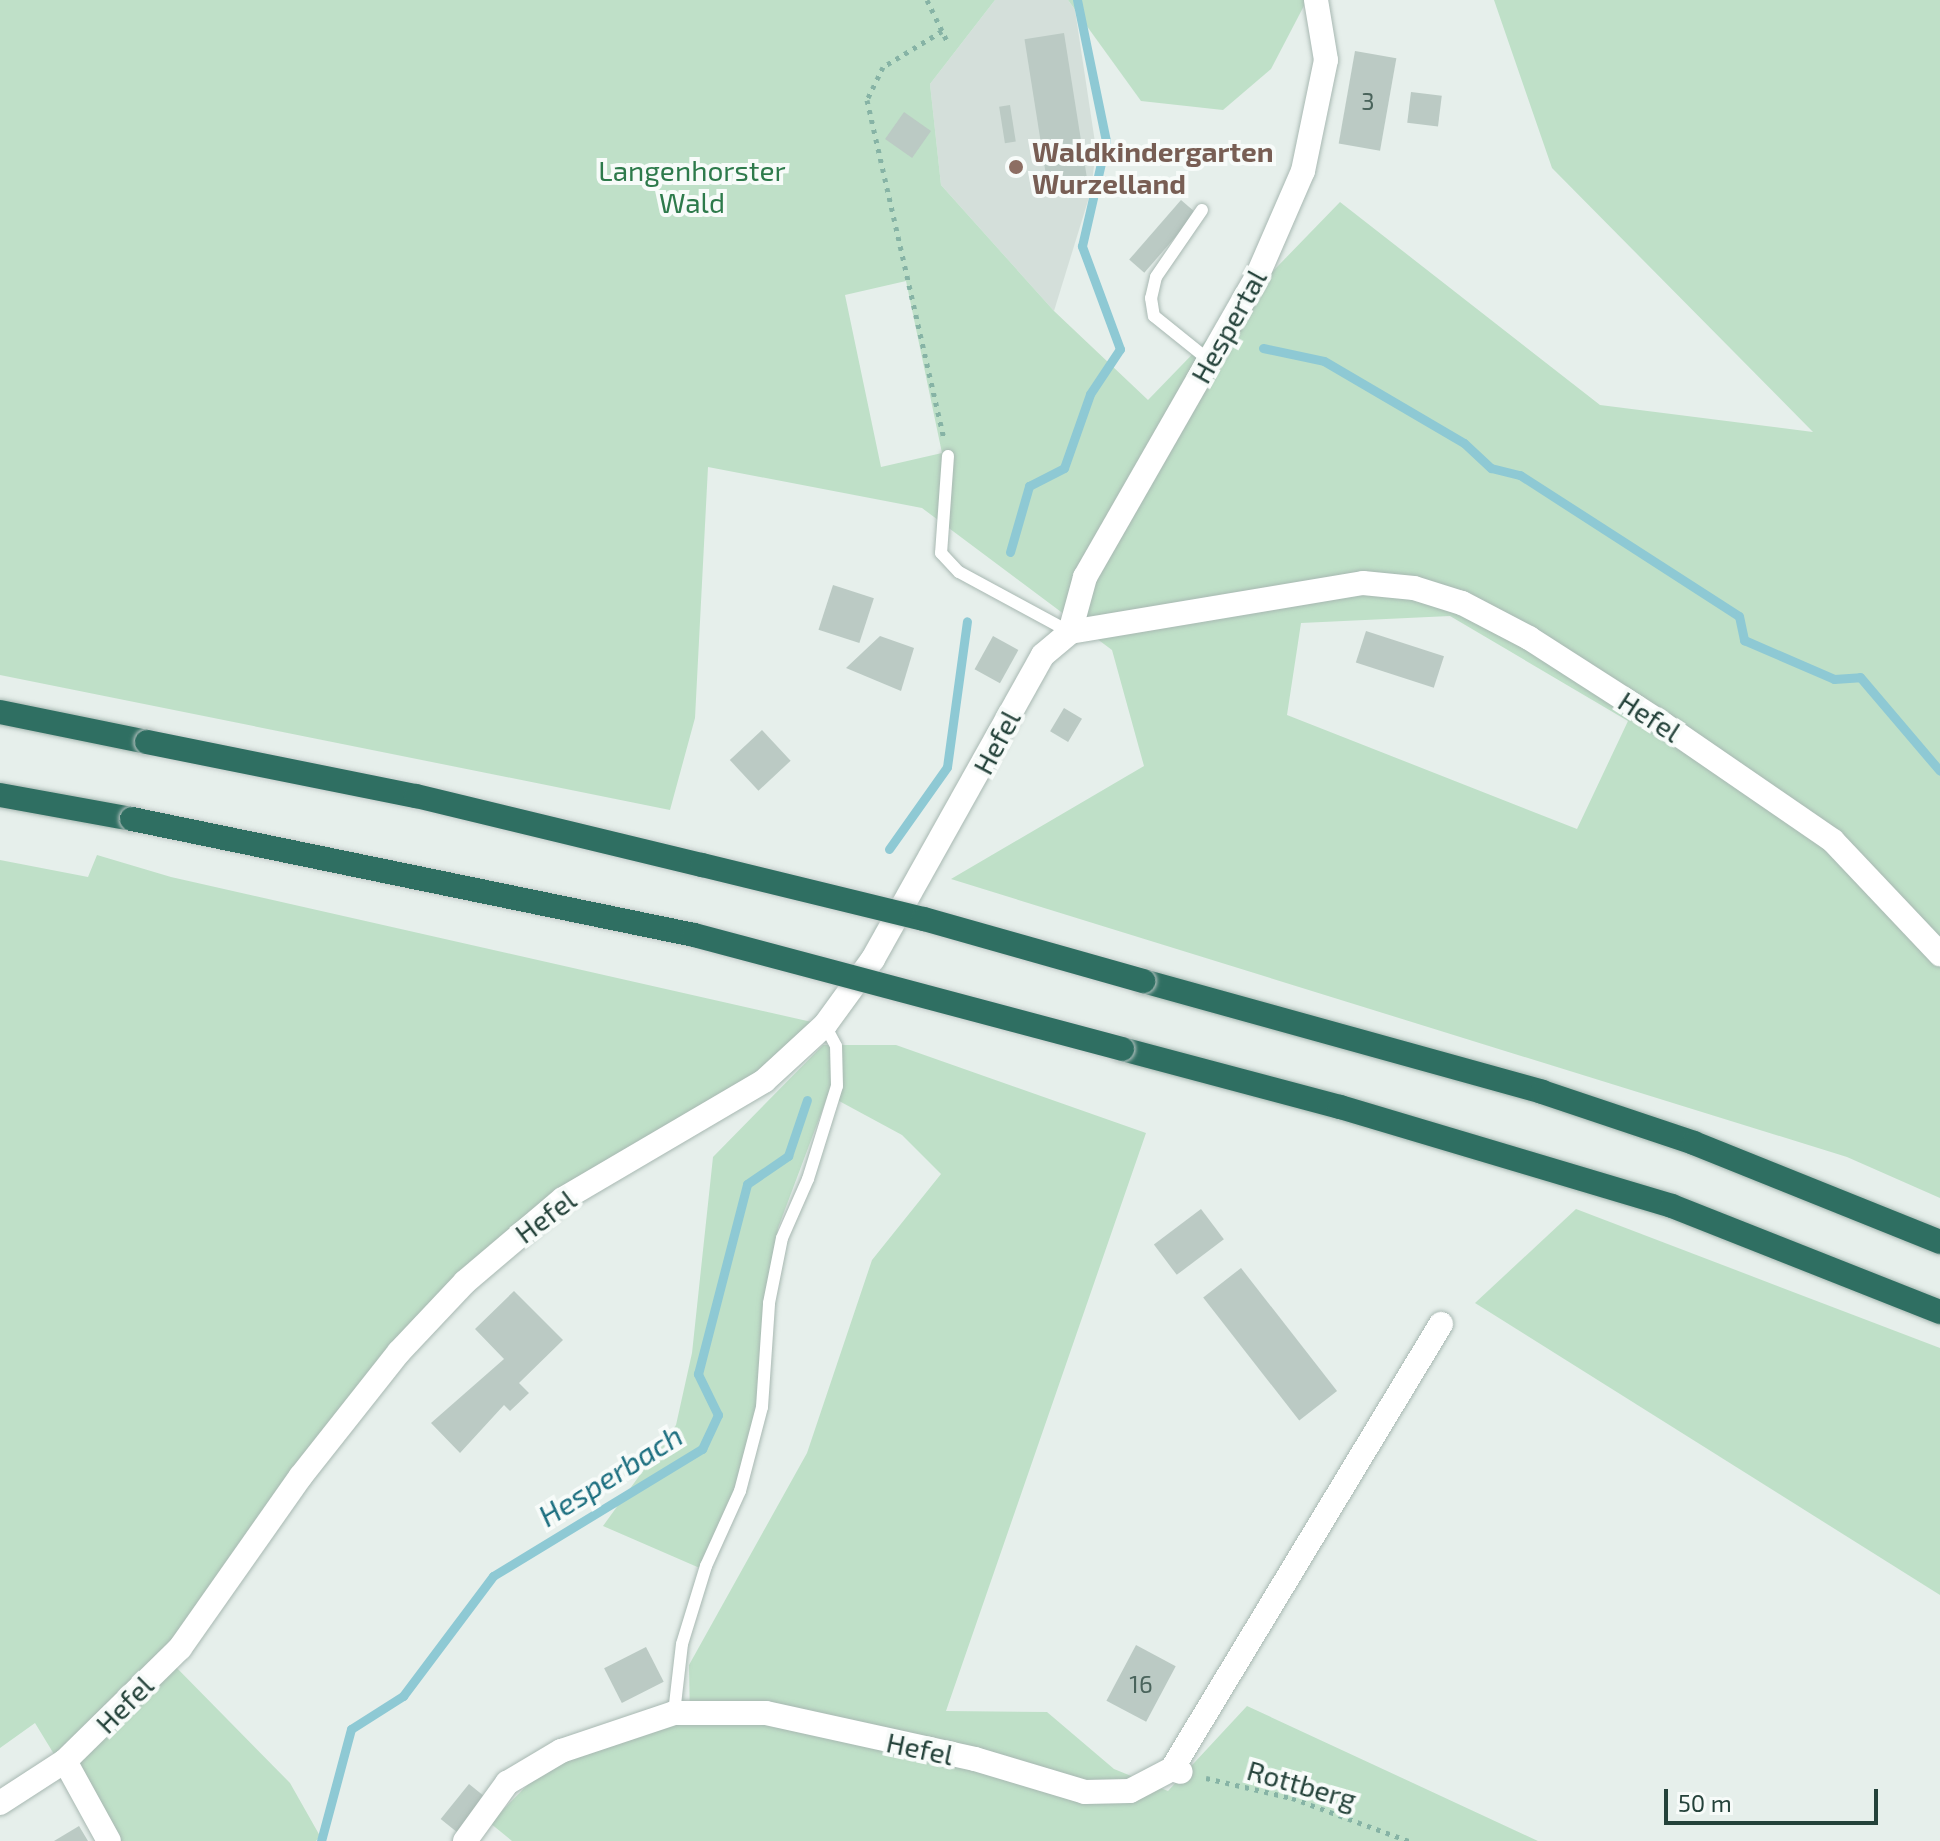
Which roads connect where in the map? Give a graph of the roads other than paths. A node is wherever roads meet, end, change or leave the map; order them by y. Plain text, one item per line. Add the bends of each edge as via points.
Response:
1 (1316, 0) edge
2 (1202, 210) dead end
3 (1210, 361) junction
4 (948, 456) road end
5 (1070, 632) junction
6 (0, 712) edge
7 (0, 795) edge
8 (1940, 954) edge
9 (825, 1025) junction
10 (1940, 1242) edge
11 (1940, 1312) edge
12 (1441, 1324) dead end
13 (674, 1713) junction
14 (65, 1761) junction
15 (0, 1803) edge
16 (109, 1841) edge
17 (465, 1841) edge

1 - 3 street, Hespertal via 1326,60 1303,171 1256,279
2 - 3 lane via 1156,277 1151,298 1154,316
3 - 5 street, Hespertal via 1085,577
4 - 5 lane via 941,553 959,572
5 - 8 street, Hefel via 1363,583 1414,588 1462,603 1529,638 1833,841
5 - 9 street, Hefel via 1043,655 916,890
6 - 10 highway, bridge via 537,825 924,919 1542,1092 1694,1143
7 - 11 highway, bridge via 694,935 1122,1049 1400,1124 1672,1206
9 - 13 lane via 836,1046 837,1086 808,1179 782,1238 769,1303 762,1407 740,1491 706,1566 682,1644
9 - 14 street, Hefel via 730,1105 563,1199 465,1282 399,1352 329,1441 180,1648
12 - 13 street, Hefel via 1176,1770 1130,1791 1085,1792 975,1759 766,1713
13 - 17 street, Hefel via 561,1751 507,1783
14 - 15 street, Hefel
14 - 16 street

